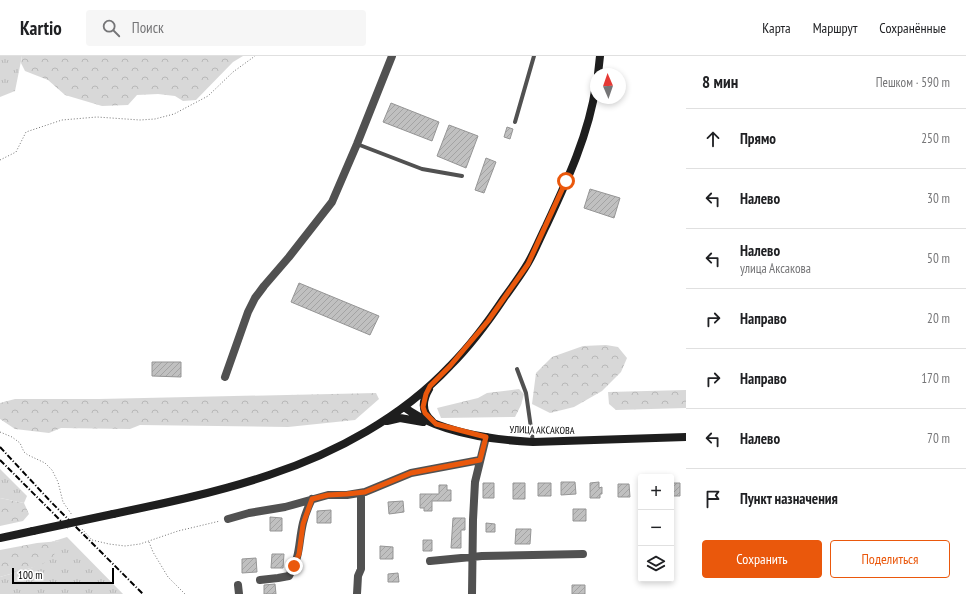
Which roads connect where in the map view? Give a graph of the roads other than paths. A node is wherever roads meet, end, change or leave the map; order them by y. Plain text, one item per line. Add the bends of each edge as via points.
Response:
1 (392, 56) edge
2 (534, 56) edge
3 (600, 56) edge
4 (599, 68) edge
5 (593, 104) edge
6 (515, 122) dead end
7 (357, 144) junction
8 (462, 176) dead end
9 (517, 369) dead end
10 (225, 377) dead end
11 (430, 386) junction
12 (404, 407) junction
13 (436, 424) junction
14 (376, 425) junction
15 (486, 437) junction
16 (686, 437) edge
17 (533, 442) junction
18 (480, 460) junction
19 (362, 493) junction
20 (312, 499) junction
21 (228, 519) road end
22 (0, 538) edge
23 (583, 554) dead end
24 (472, 557) junction
25 (430, 561) dead end
26 (260, 580) dead end
27 (238, 585) dead end
28 (239, 594) edge
29 (357, 594) edge
30 (472, 594) edge

1 - 7 street
2 - 6 lane
3 - 4 main road
5 - 11 main road via 582,141 528,264 488,321
7 - 8 lane via 422,169
7 - 10 street via 332,202 255,298
9 - 17 lane via 526,394
11 - 12 main road
11 - 13 main road via 423,407 425,413
12 - 13 main road, УЛИЦА АКСАКОВА via 420,418
12 - 14 main road
13 - 14 main road via 400,418
13 - 15 main road, УЛИЦА АКСАКОВА
14 - 22 main road, bridge via 348,442 307,461 230,488
15 - 17 main road, УЛИЦА АКСАКОВА
15 - 18 street
16 - 17 main road, УЛИЦА АКСАКОВА
18 - 19 street via 411,473
18 - 24 street via 475,482
19 - 20 street via 328,495
19 - 29 street
20 - 21 street
20 - 26 street via 303,524 299,554 289,576
23 - 24 street
24 - 25 street
24 - 30 street
27 - 28 street

